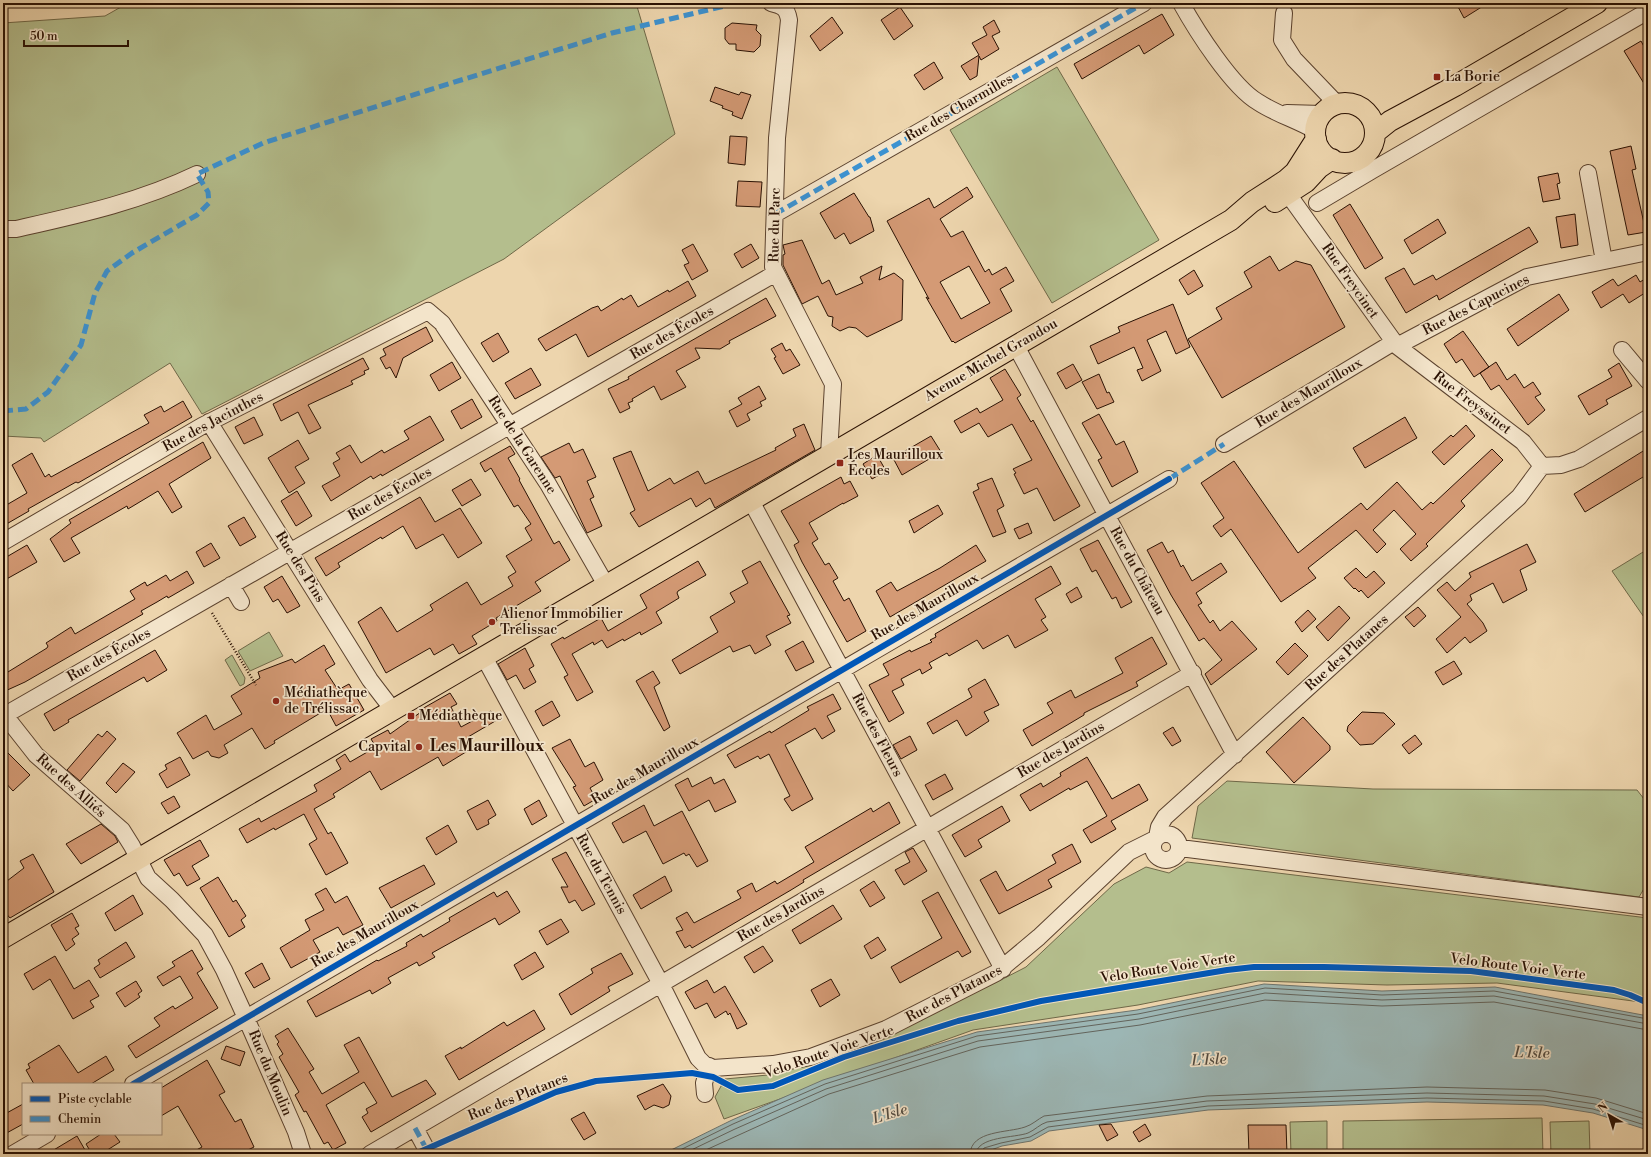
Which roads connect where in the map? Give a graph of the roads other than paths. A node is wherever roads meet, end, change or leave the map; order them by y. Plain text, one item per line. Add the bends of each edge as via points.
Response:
1 (1144, 3) edge
2 (1181, 3) edge
3 (1597, 3) edge
4 (777, 5) edge
5 (1648, 11) edge
6 (1284, 13) dead end
7 (1438, 93) junction
8 (1368, 113) junction
9 (1323, 122) junction
10 (1375, 133) junction
11 (1304, 158) junction
12 (1332, 160) junction
13 (1367, 164) junction
14 (1588, 173) dead end
15 (197, 174) dead end
16 (1306, 182) junction
17 (1288, 194) junction
18 (1317, 203) dead end
19 (775, 214) junction
20 (1304, 217) junction
21 (1232, 220) junction
22 (3, 229) edge
23 (1648, 252) edge
24 (1604, 261) junction
25 (776, 273) junction
26 (428, 311) joint
27 (1395, 344) junction
28 (1016, 346) junction
29 (1622, 350) dead end
30 (1648, 381) edge
31 (1648, 418) edge
32 (209, 422) junction
33 (511, 425) junction
34 (1224, 444) dead end
35 (829, 455) junction
36 (1542, 466) junction
37 (1169, 479) dead end
38 (751, 501) junction
39 (1106, 515) junction
40 (3, 542) edge
41 (290, 552) junction
42 (606, 585) junction
43 (231, 586) junction
44 (241, 602) dead end
45 (484, 657) junction
46 (842, 670) junction
47 (1193, 673) junction
48 (393, 710) junction
49 (4, 714) edge
50 (1235, 755) junction
51 (1174, 809) junction
52 (575, 826) junction
53 (927, 828) junction
54 (1177, 842) junction
55 (1156, 843) junction
56 (138, 859) junction
57 (1648, 907) edge
58 (3, 938) edge
59 (1003, 969) junction
60 (661, 984) junction
61 (246, 1018) junction
62 (709, 1066) junction
63 (135, 1083) edge
64 (705, 1094) dead end
65 (414, 1128) junction
66 (45, 1135) edge
67 (13, 1154) edge
68 (303, 1154) edge
69 (370, 1154) edge
70 (429, 1154) edge

1 - 19 street, Rue des Charmilles
2 - 9 street via 1214,54 1256,102 1274,111
3 - 7 main road via 1455,86
4 - 19 street, Rue du Parc via 787,11 789,20 777,138
5 - 13 street
6 - 9 street via 1282,40 1294,59
7 - 8 main road
7 - 10 main road via 1390,121
8 - 9 main road via 1354,104
8 - 10 main road
9 - 11 main road, Avenue Michel Grandou
9 - 12 main road via 1322,151
10 - 13 main road
11 - 17 street
11 - 21 main road, Avenue Michel Grandou via 1286,180 1252,202
12 - 13 main road
12 - 16 main road, Avenue Michel Grandou
13 - 18 street
14 - 24 street
15 - 22 street via 166,188 90,213 16,229
16 - 17 main road, Avenue Michel Grandou
16 - 20 street via 1303,196
17 - 20 street, Rue Freycinet
17 - 21 main road, Avenue Michel Grandou via 1258,213
19 - 25 street, Rue du Parc via 773,267
20 - 27 street, Rue Freycinet
21 - 28 main road, Avenue Michel Grandou
23 - 24 street, Rue des Capucines
24 - 27 street, Rue des Capucines via 1527,277
25 - 33 street, Rue des Écoles
25 - 35 street, Rue du Parc via 833,384
26 - 32 street, Rue des Jacinthes
26 - 33 street, Rue de la Garenne via 442,323
27 - 34 street, Rue des Maurilloux
27 - 36 street, Rue Freyssinet via 1523,442
28 - 35 main road, Avenue Michel Grandou
28 - 39 street, Rue du Château
29 - 30 street
31 - 36 street via 1579,459 1561,465
32 - 40 street, Rue des Jacinthes
32 - 41 street, Rue des Pins
33 - 41 street, Rue des Écoles
33 - 42 street, Rue de la Garenne
35 - 38 main road, Avenue Michel Grandou
36 - 50 street, Rue des Platanes via 1520,497
37 - 39 street, Rue des Maurilloux
38 - 42 main road, Avenue Michel Grandou
38 - 46 street, Rue des Fleurs
39 - 46 street, Rue des Maurilloux
39 - 47 street, Rue du Château
41 - 43 street, Rue des Écoles
41 - 48 street, Rue des Pins via 370,680
42 - 45 main road, Avenue Michel Grandou
43 - 44 street
43 - 49 street, Rue des Écoles
45 - 48 main road, Avenue Michel Grandou
45 - 52 street, Rue du Tennis
46 - 52 street, Rue des Maurilloux
46 - 53 street, Rue des Fleurs
47 - 50 street, Rue du Château
47 - 53 street, Rue des Jardins
48 - 56 main road, Avenue Michel Grandou
49 - 56 street, Rue des Alliés via 36,755 122,830
50 - 51 street, Rue des Platanes
51 - 54 street via 1172,827
51 - 55 street, Rue des Platanes via 1162,822
52 - 60 street, Rue du Tennis
52 - 61 street, Rue des Maurilloux
53 - 59 street, Rue des Fleurs
53 - 60 street, Rue des Jardins
54 - 55 street, Rue des Platanes via 1166,833
54 - 55 street via 1176,856 1169,860 1161,860
54 - 57 street, Rue des Platanes
55 - 59 street, Rue des Platanes via 1129,852
56 - 58 main road, Avenue Michel Grandou
56 - 61 street, Rue du Moulin via 148,878 205,935
59 - 62 street, Rue des Platanes via 886,1030 811,1057 773,1064 724,1068
60 - 62 street, Rue du Tennis via 698,1058
60 - 65 street, Rue des Jardins
61 - 63 street, Rue des Maurilloux
61 - 68 street, Rue du Moulin
62 - 64 street via 704,1082
65 - 69 street, Rue des Jardins
65 - 70 street
66 - 67 street

